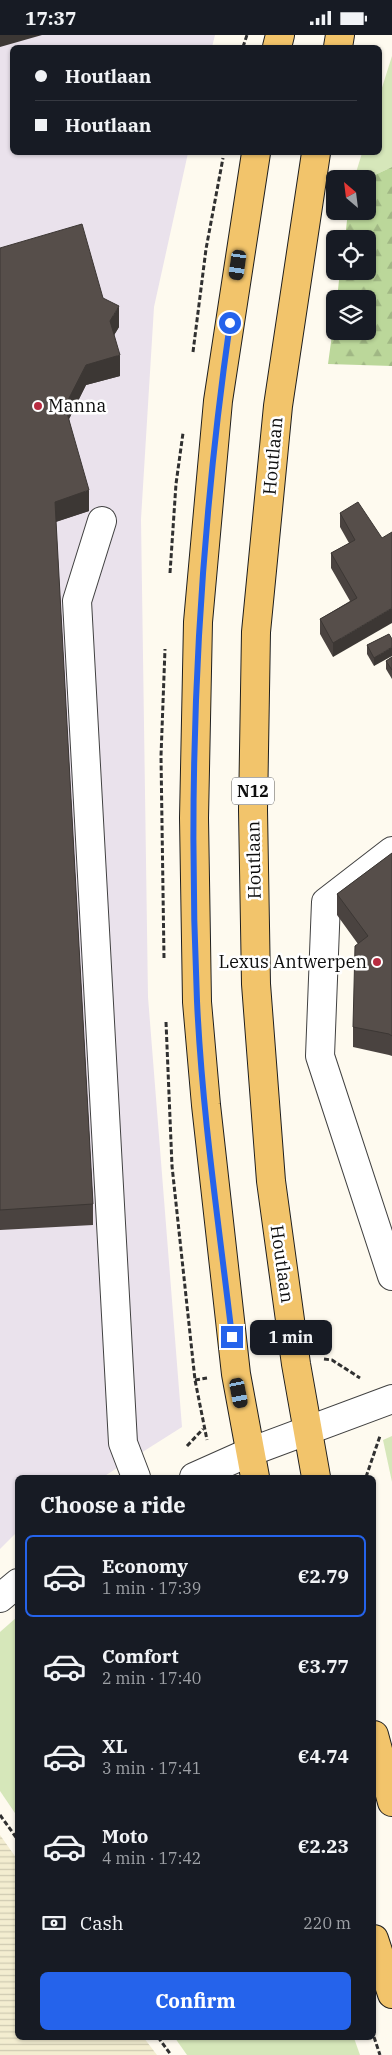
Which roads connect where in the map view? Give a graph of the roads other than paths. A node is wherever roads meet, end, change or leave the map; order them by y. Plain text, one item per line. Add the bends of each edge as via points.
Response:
1 (256, 155) edge
2 (316, 155) edge
3 (102, 521) dead end
4 (392, 851) edge
5 (392, 1276) edge
6 (392, 1399) edge
7 (308, 1430) junction
8 (252, 1465) edge
9 (135, 1475) edge
10 (204, 1475) edge
11 (316, 1475) edge
12 (15, 1586) edge
13 (0, 1599) edge
14 (376, 1742) edge
15 (392, 1802) edge
16 (376, 1945) edge
17 (392, 1994) edge

1 - 8 main road via 218,401 198,622 194,818 197,1003 206,1105 236,1374
2 - 7 main road, Houtlaan / N12 via 278,406 256,632 253,810 256,984 270,1181
3 - 9 street via 77,601 123,1443
4 - 5 street via 326,902 320,1056
6 - 7 street
7 - 8 street
7 - 11 main road, Houtlaan / N12
8 - 10 street
12 - 13 street
14 - 15 main road
16 - 17 main road

